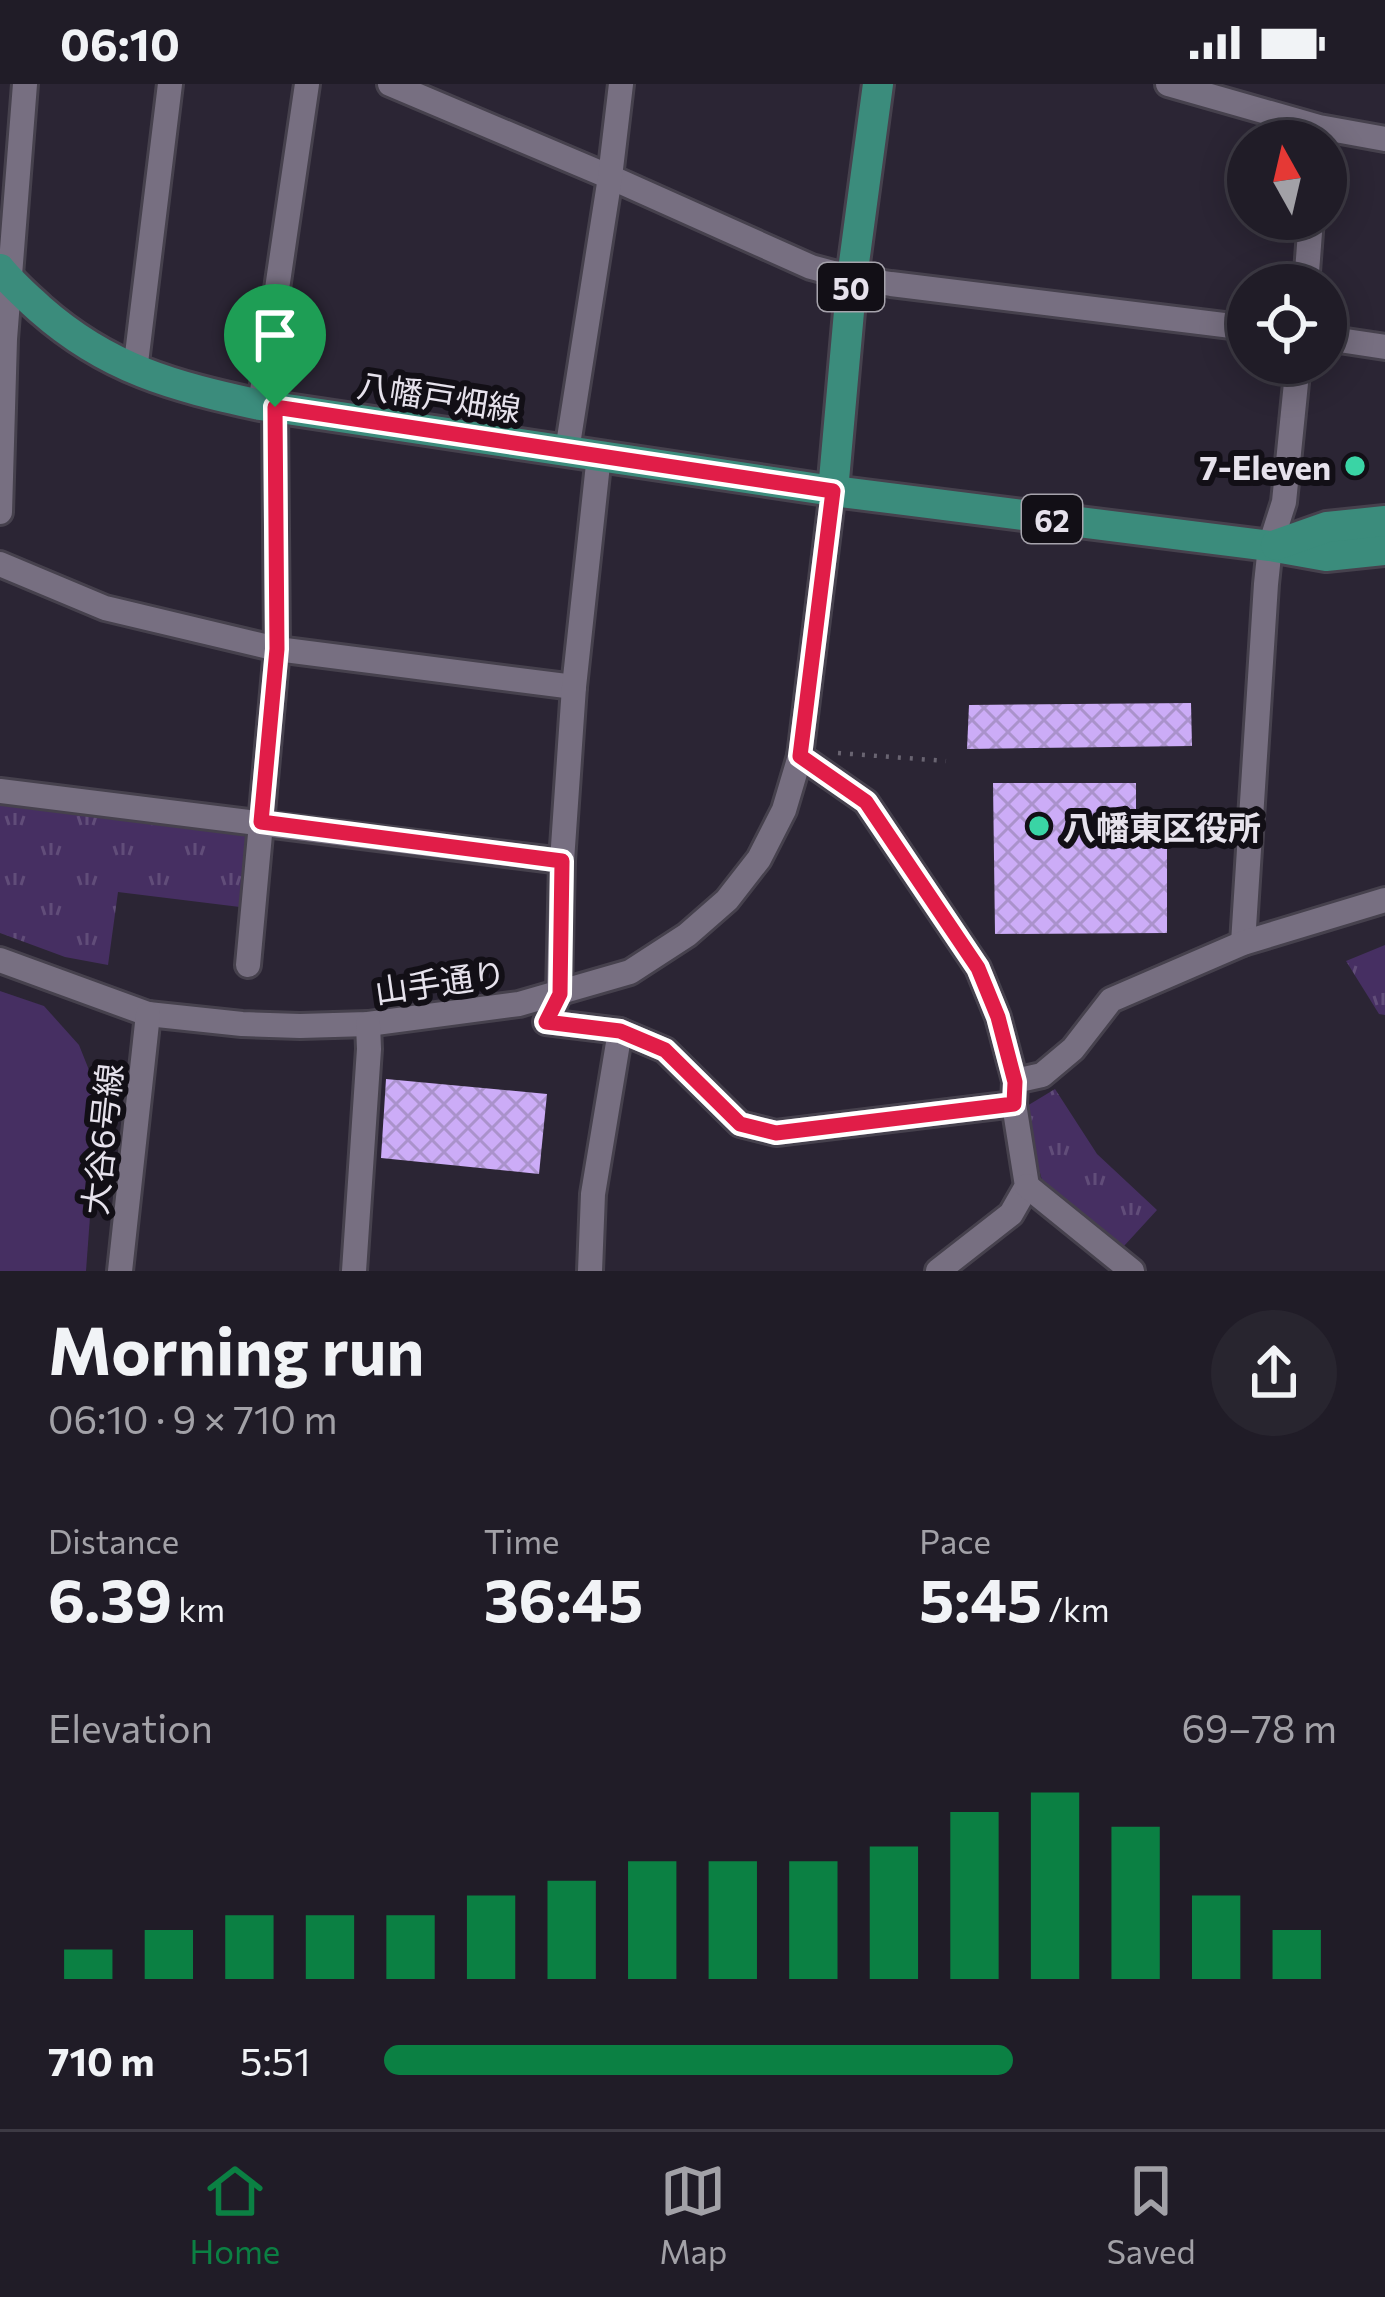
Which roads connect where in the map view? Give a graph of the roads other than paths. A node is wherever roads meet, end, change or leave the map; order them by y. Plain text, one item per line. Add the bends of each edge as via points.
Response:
1 (26, 84) edge
2 (170, 84) edge
3 (307, 84) edge
4 (389, 84) edge
5 (621, 84) edge
6 (878, 84) edge
7 (1168, 84) edge
8 (1277, 120) edge
9 (1347, 136) edge
10 (1385, 139) edge
11 (610, 177) junction
12 (5, 276) edge
13 (852, 278) junction
14 (1227, 325) edge
15 (1347, 341) edge
16 (1385, 347) edge
17 (134, 371) junction
18 (1296, 384) edge
19 (268, 406) junction
20 (567, 452) junction
21 (599, 455) junction
22 (833, 491) junction
23 (0, 512) edge
24 (1385, 521) edge
25 (1270, 547) junction
26 (1385, 550) edge
27 (0, 564) edge
28 (277, 649) junction
29 (574, 687) junction
30 (800, 756) junction
31 (0, 791) edge
32 (261, 822) junction
33 (562, 861) junction
34 (1385, 900) edge
35 (1243, 944) junction
36 (0, 960) edge
37 (248, 965) dead end
38 (560, 994) junction
39 (148, 1013) junction
40 (368, 1024) junction
41 (620, 1031) junction
42 (1015, 1093) junction
43 (1027, 1186) junction
44 (120, 1271) edge
45 (354, 1271) edge
46 (590, 1271) edge
47 (938, 1271) edge
48 (1132, 1271) edge

1 - 12 street
2 - 17 street
3 - 19 street
4 - 11 street
5 - 11 street
6 - 13 main road, 50
7 - 8 street
9 - 10 street
11 - 13 street
11 - 20 street
12 - 17 main road, 八幡戸畑線 via 72,337
12 - 23 street
13 - 14 street
13 - 22 main road, 50
15 - 16 street
17 - 19 main road, 八幡戸畑線
18 - 25 street via 1284,502
19 - 20 main road, 八幡戸畑線
19 - 28 street
20 - 21 main road, 八幡戸畑線
21 - 22 main road, 八幡戸畑線
21 - 29 street
22 - 25 main road, 62
22 - 30 street, 山手通り
24 - 25 main road, 62 via 1327,527
25 - 26 main road, 62 via 1326,556
25 - 35 street
27 - 28 street via 105,608
28 - 29 street
28 - 32 street
29 - 33 street
30 - 38 street, 山手通り via 759,859 727,900 630,972
30 - 42 street via 866,802 978,968
31 - 32 street
32 - 33 street
32 - 37 street
33 - 38 street
34 - 35 street
35 - 42 street via 1111,1000 1073,1049
36 - 39 street, 山手通り
38 - 40 street, 山手通り
38 - 41 street via 546,1022
39 - 40 street, 山手通り via 300,1027
39 - 44 street, 大谷6号線
40 - 45 street
41 - 42 street via 665,1050 740,1124 776,1133
41 - 46 street via 593,1194
42 - 43 street
43 - 47 street via 1011,1214
43 - 48 street

